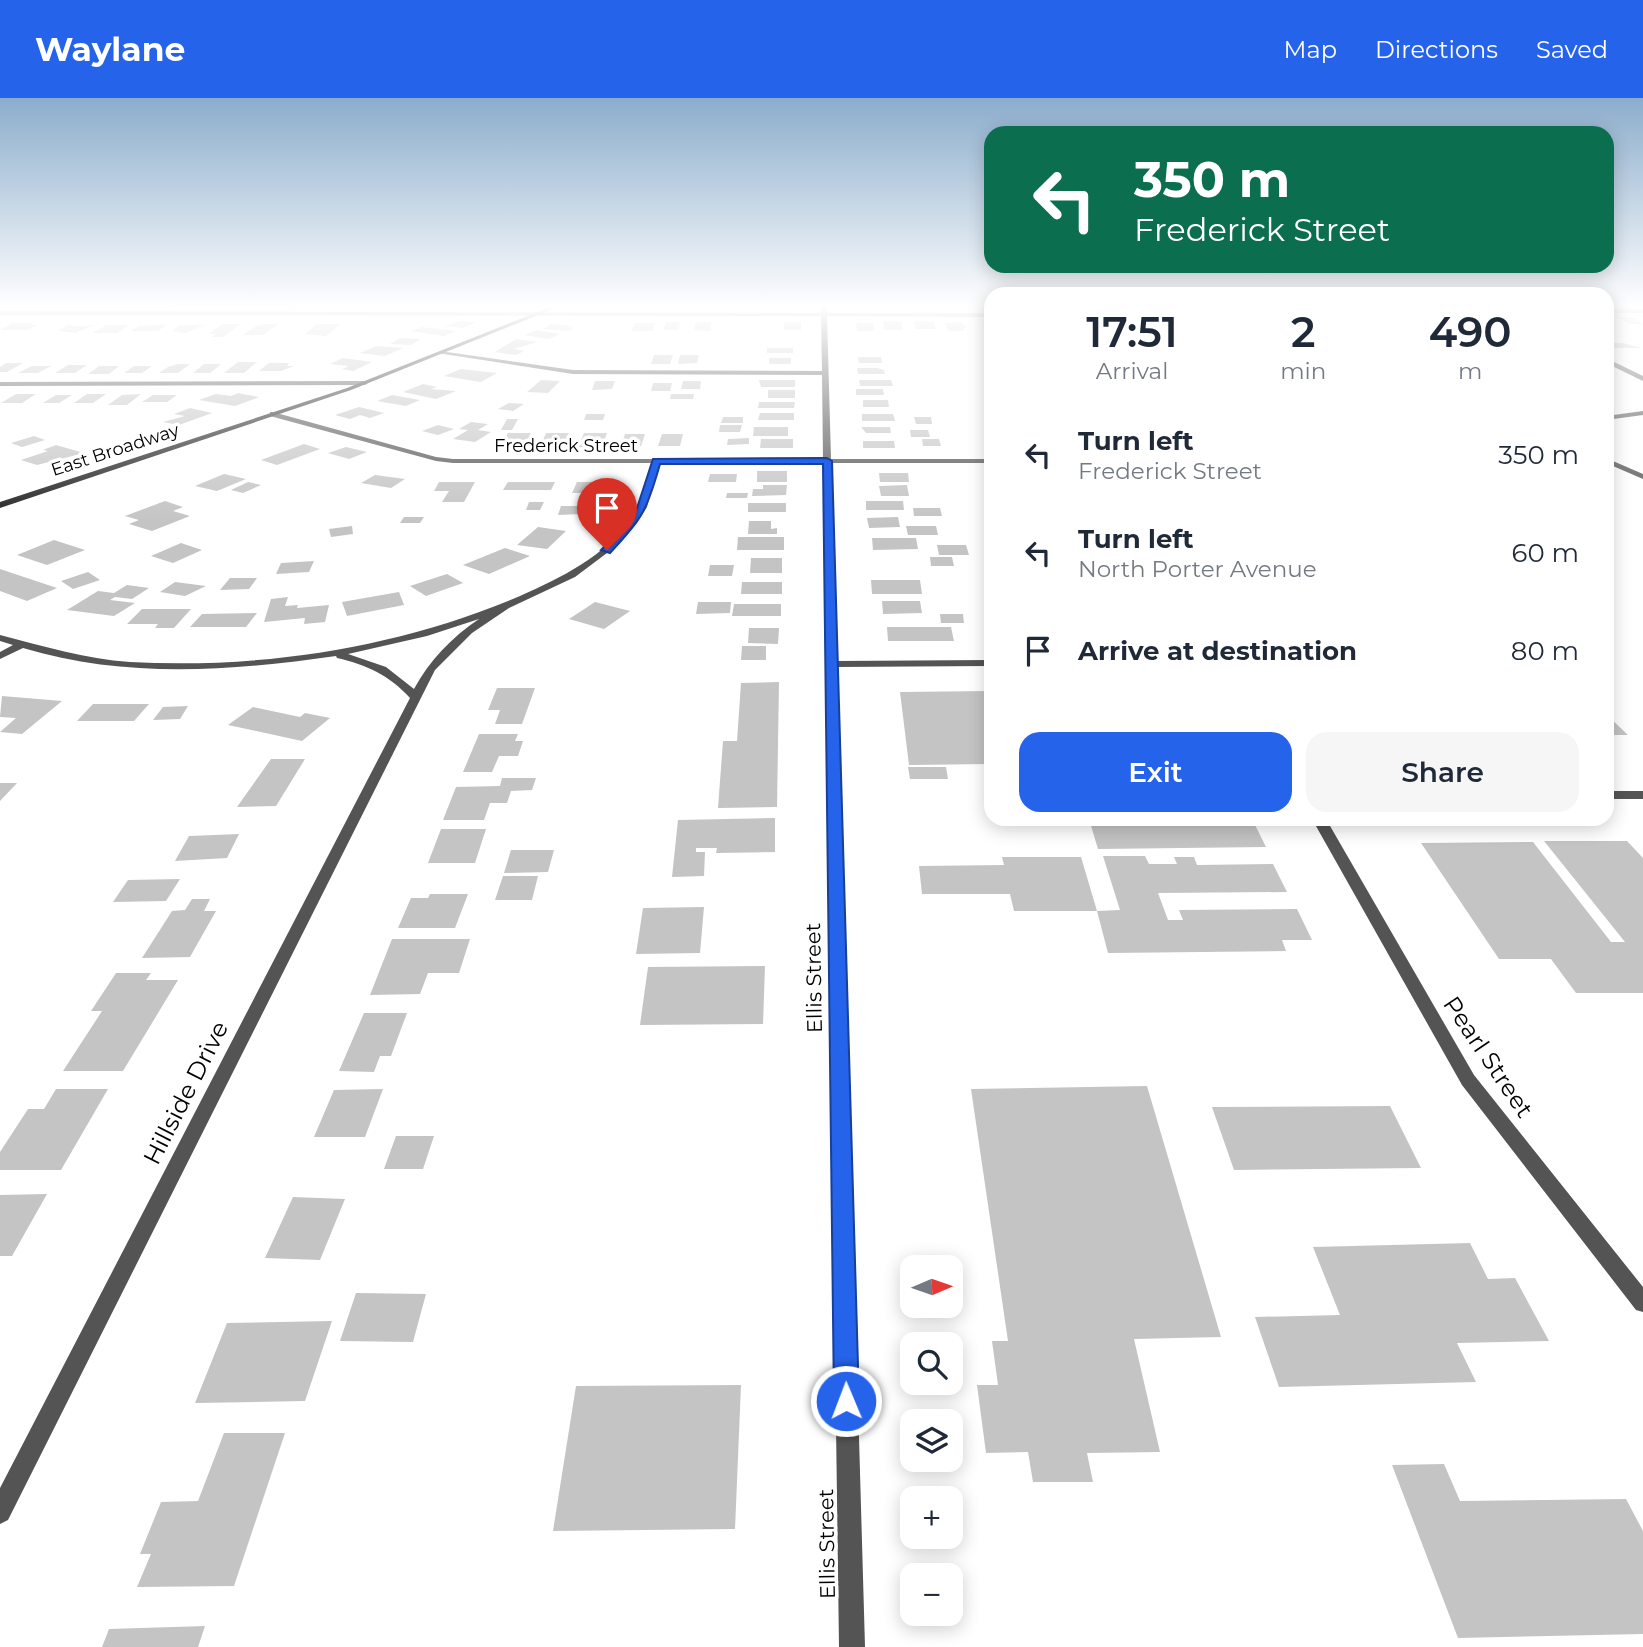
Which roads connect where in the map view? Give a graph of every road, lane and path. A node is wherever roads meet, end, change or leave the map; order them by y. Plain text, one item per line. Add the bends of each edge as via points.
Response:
1 (374, 379) edge
2 (825, 379) edge
3 (365, 383) junction
4 (0, 384) edge
5 (1614, 412) edge
6 (1631, 413) junction
7 (1643, 413) edge
8 (273, 414) junction
9 (1614, 416) edge
10 (656, 461) junction
11 (827, 461) junction
12 (984, 461) edge
13 (1614, 464) edge
14 (1643, 477) edge
15 (0, 505) edge
16 (504, 608) junction
17 (0, 638) edge
18 (19, 646) junction
19 (329, 654) junction
20 (0, 656) edge
21 (984, 663) edge
22 (830, 664) junction
23 (415, 696) junction
24 (1643, 794) edge
25 (1614, 795) edge
26 (1323, 826) edge
27 (1643, 1303) edge
28 (0, 1512) edge
29 (852, 1647) edge

1 - 3 main road, East Broadway
2 - 11 street, Ellis Street
3 - 4 street
3 - 8 main road, East Broadway
5 - 6 street
6 - 7 street
6 - 9 street
8 - 10 street, Frederick Street via 444,461
8 - 15 main road, East Broadway
10 - 11 street, Frederick Street
10 - 16 street via 642,508 607,550 566,578
11 - 12 street, Frederick Street
11 - 22 street, Ellis Street
13 - 14 street
16 - 19 street via 439,629
16 - 23 street, Hillside Drive via 453,644 430,669
17 - 18 street
18 - 19 street via 140,665 227,665
18 - 20 street
19 - 23 street via 386,669
21 - 22 street
22 - 29 street, Ellis Street
23 - 28 street, Hillside Drive
24 - 25 street
26 - 27 street, Pearl Street via 1468,1080

